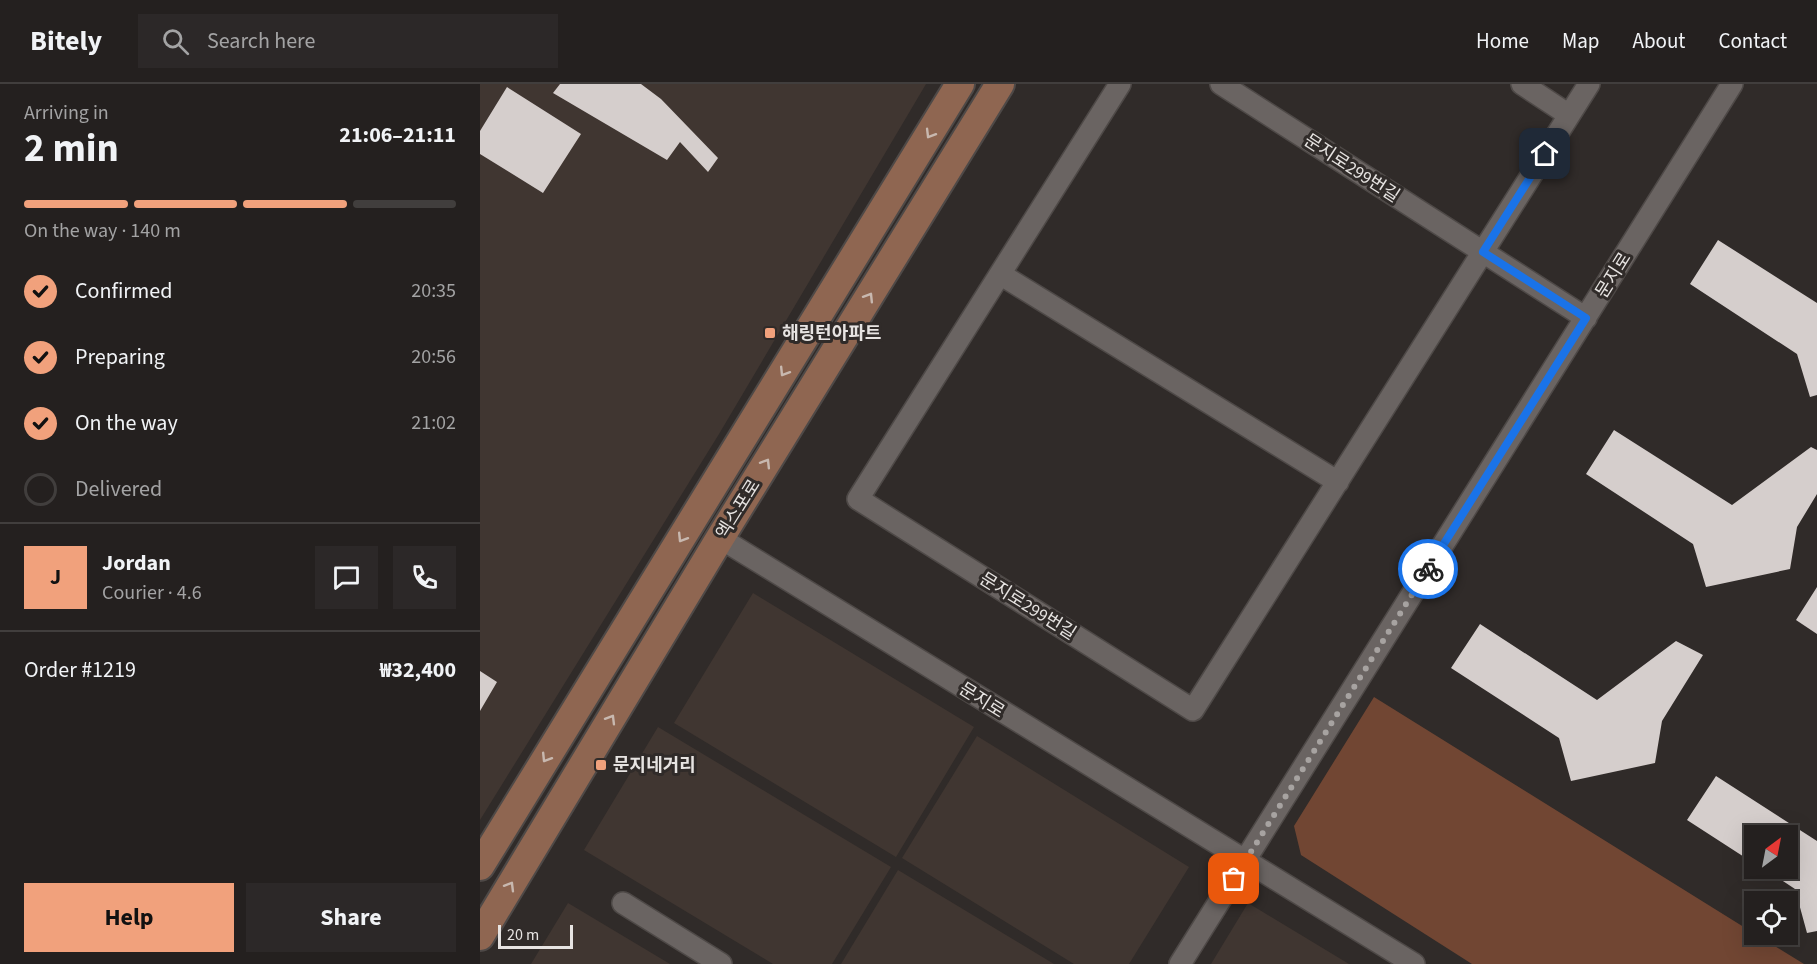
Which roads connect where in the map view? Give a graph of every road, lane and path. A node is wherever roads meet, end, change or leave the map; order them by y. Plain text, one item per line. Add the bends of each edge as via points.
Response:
1 (960, 84) edge
2 (1000, 84) edge
3 (1120, 84) edge
4 (1221, 84) edge
5 (1522, 84) edge
6 (1589, 84) edge
7 (1732, 84) edge
8 (1569, 115) junction
9 (1483, 252) junction
10 (1000, 274) junction
11 (1586, 318) junction
12 (1338, 482) junction
13 (720, 538) junction
14 (1245, 862) junction
15 (480, 866) edge
16 (623, 903) dead end
17 (480, 936) edge
18 (721, 964) edge
19 (1180, 964) edge
20 (1414, 964) edge

1 -> 15 main road, 엑스포로
13 -> 2 main road, 엑스포로
3 - 10 street, 문지로299번길
4 - 9 street, 문지로299번길
5 - 8 street
6 - 8 street, 문지로299번길
7 - 11 street, 문지로
8 - 9 street, 문지로299번길
9 - 11 street, 문지로299번길
9 - 12 street, 문지로299번길
10 - 12 street
10 - 12 street, 문지로299번길 via 858,499 1193,710
11 - 14 street, 문지로
13 - 14 street, 문지로
17 -> 13 main road, 엑스포로
14 - 19 street, 문지로
14 - 20 street, 문지로
16 - 18 street

